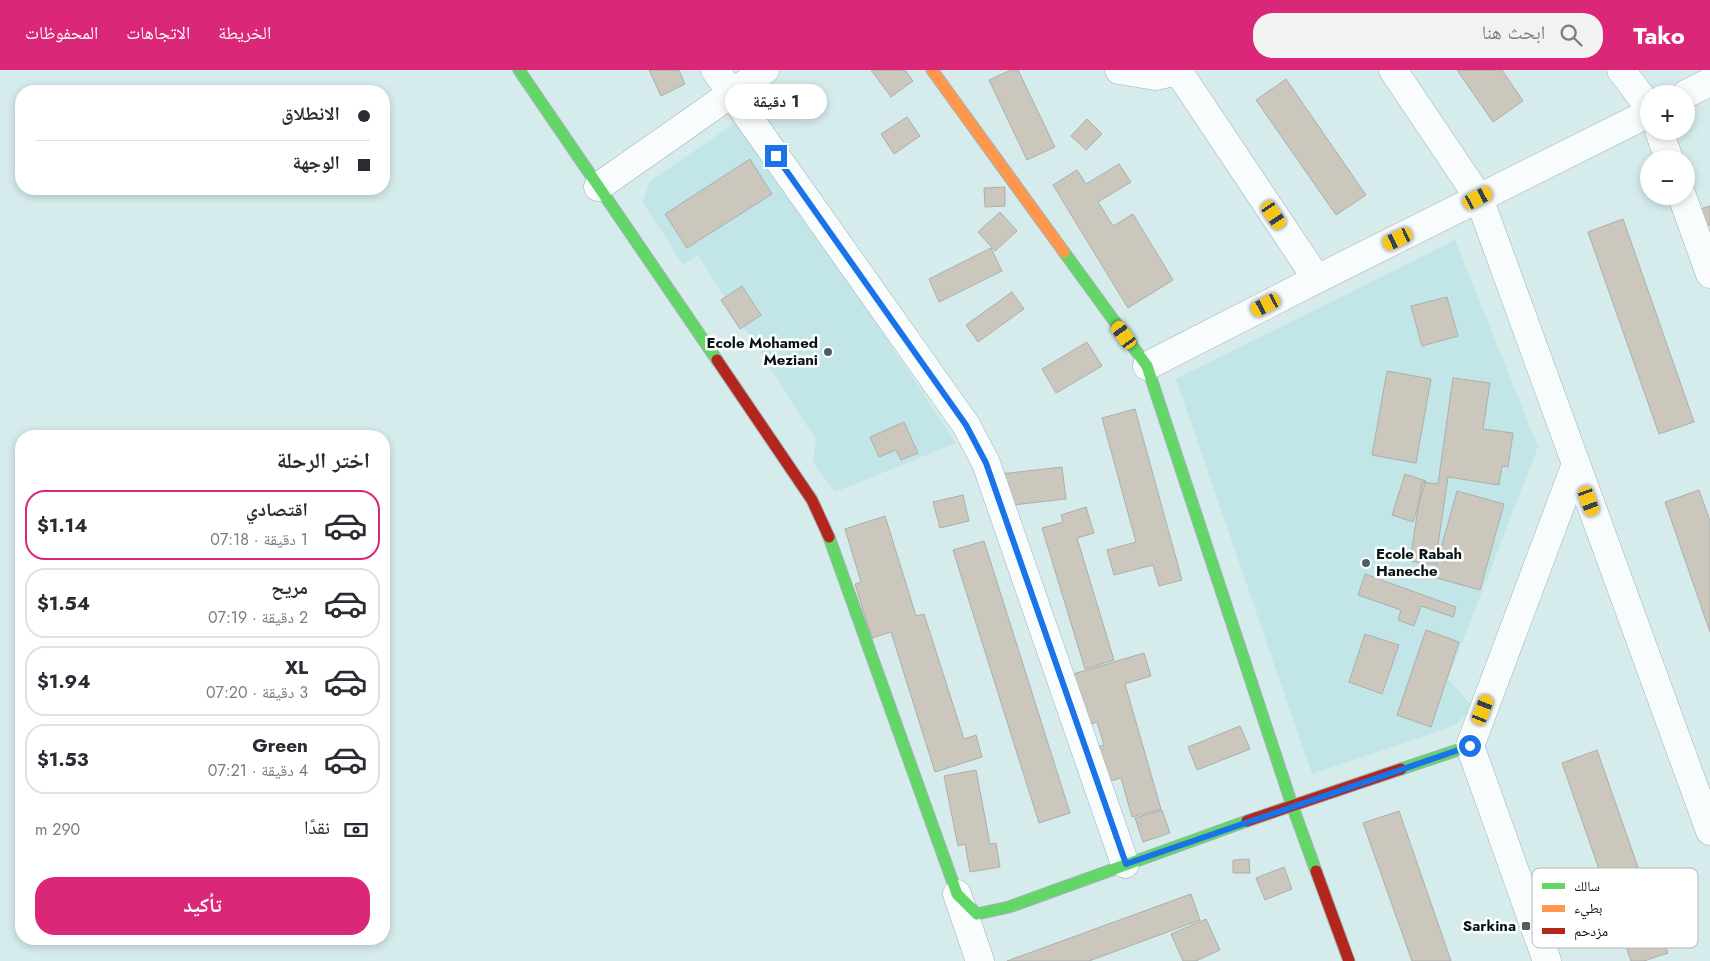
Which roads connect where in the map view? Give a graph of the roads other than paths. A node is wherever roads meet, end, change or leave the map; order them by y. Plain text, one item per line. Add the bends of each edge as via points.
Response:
1 (519, 70) edge
2 (715, 70) edge
3 (765, 70) edge
4 (932, 70) edge
5 (1119, 70) edge
6 (1393, 70) edge
7 (1621, 70) edge
8 (1179, 71) edge
9 (1710, 82) edge
10 (1695, 90) edge
11 (731, 93) junction
12 (1640, 95) edge
13 (1640, 117) edge
14 (598, 187) junction
15 (1478, 198) junction
16 (1685, 205) edge
17 (1710, 274) edge
18 (1317, 279) junction
19 (1147, 366) junction
20 (1576, 464) junction
21 (1470, 746) junction
22 (1292, 805) junction
23 (1710, 831) edge
24 (1126, 864) junction
25 (957, 894) junction
26 (1532, 919) edge
27 (1542, 948) edge
28 (980, 961) edge
29 (1349, 961) edge
30 (1547, 961) edge

1 - 14 street
2 - 11 street
3 - 11 street
4 - 19 street
5 - 8 street via 1155,76
6 - 15 street
7 - 12 street
8 - 18 street
9 - 10 street
11 - 14 street
11 - 24 street via 966,425 986,463
13 - 15 street
14 - 25 street via 812,500 830,539
15 - 18 street
15 - 20 street
16 - 17 street
18 - 19 street
19 - 22 street
20 - 21 street
20 - 23 street
21 - 22 street
21 - 26 street
22 - 24 street
22 - 29 street
24 - 25 street via 1009,907 978,914
25 - 28 street
27 - 30 street

